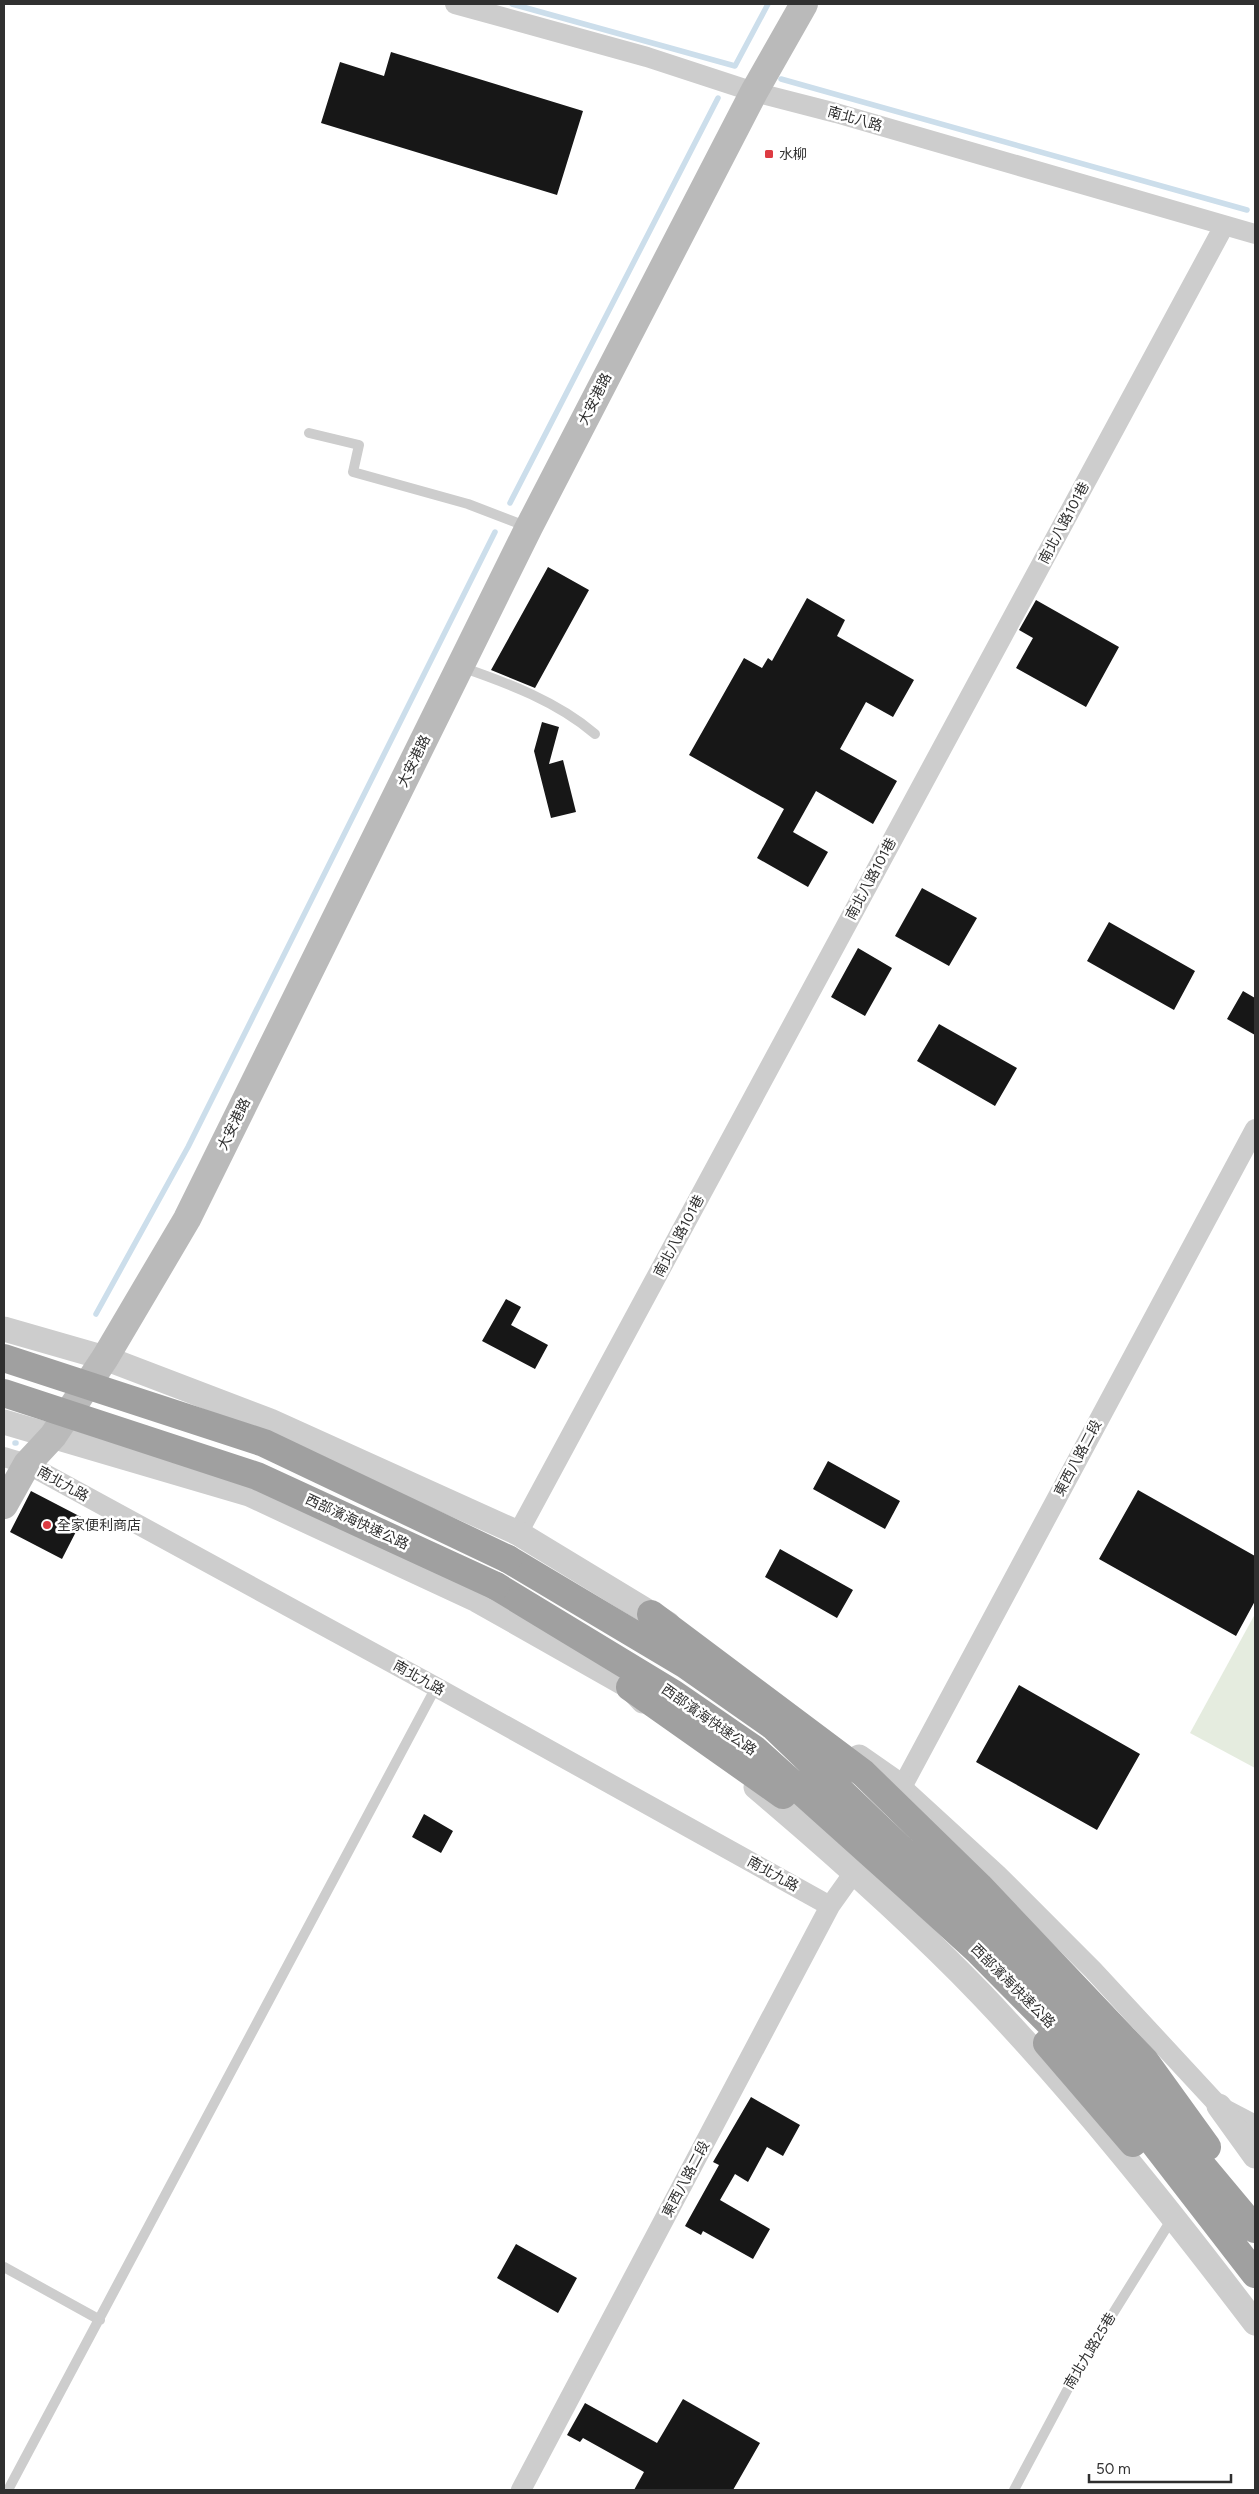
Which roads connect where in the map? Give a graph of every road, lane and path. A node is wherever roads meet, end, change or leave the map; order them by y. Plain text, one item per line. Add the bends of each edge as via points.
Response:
1 (455, 4) edge
2 (804, 4) edge
3 (754, 92) junction
4 (1224, 226) junction
5 (1255, 234) edge
6 (309, 433) dead end
7 (529, 528) junction
8 (460, 667) junction
9 (595, 734) dead end
10 (1255, 1129) edge
11 (4, 1328) edge
12 (4, 1358) edge
13 (105, 1358) junction
14 (4, 1393) edge
15 (4, 1422) edge
16 (53, 1436) junction
17 (15, 1461) edge
18 (4, 1505) edge
19 (518, 1533) junction
20 (651, 1614) junction
21 (629, 1686) junction
22 (436, 1687) junction
23 (902, 1788) junction
24 (855, 1871) junction
25 (830, 1906) junction
26 (1219, 2106) junction
27 (1255, 2125) edge
28 (1255, 2156) edge
29 (1255, 2213) edge
30 (1174, 2216) junction
31 (1255, 2229) edge
32 (4, 2267) edge
33 (1255, 2274) edge
34 (1255, 2282) edge
35 (100, 2320) junction
36 (1255, 2323) edge
37 (8, 2490) edge
38 (521, 2490) edge
39 (1014, 2490) edge

1 - 3 street, 南北八路 via 647,57
2 - 3 main road, 大安港路
3 - 4 street, 南北八路
3 - 7 main road, 大安港路
4 - 5 street, 南北八路
4 - 19 street, 南北八路101巷
6 - 7 lane via 360,445 353,472 468,504
7 - 8 main road, 大安港路
8 - 9 lane via 496,679 575,717
8 - 13 main road, 大安港路 via 187,1219
10 - 23 street, 東西八路二段
11 - 13 street
12 - 31 highway, 西部濱海快速公路, bridge via 264,1443 508,1559 686,1665 773,1726 1087,2028
13 - 16 main road, 大安港路
13 - 19 street via 270,1421
14 - 33 highway, 西部濱海快速公路, bridge via 257,1476 496,1586 674,1694 754,1749 977,1950 1102,2076
15 - 16 street
16 - 17 main road, 大安港路
16 - 21 street via 249,1494 477,1600
17 - 18 main road, 大安港路
17 - 22 street, 南北九路
19 - 20 street
20 - 23 street via 696,1641
20 - 29 highway via 864,1773 979,1886 1145,2062
21 - 24 street via 656,1713 734,1768
21 - 34 highway via 792,1801 1044,2040
22 - 25 street, 南北九路
22 - 35 lane
23 - 26 street via 998,1874 1094,1970
24 - 25 street, 東西八路二段
24 - 30 street via 982,1995
25 - 38 street, 東西八路二段
26 - 27 street
26 - 28 street
30 - 36 street
30 - 39 lane, 南北九路25巷 via 1079,2368
32 - 35 lane
35 - 37 lane

